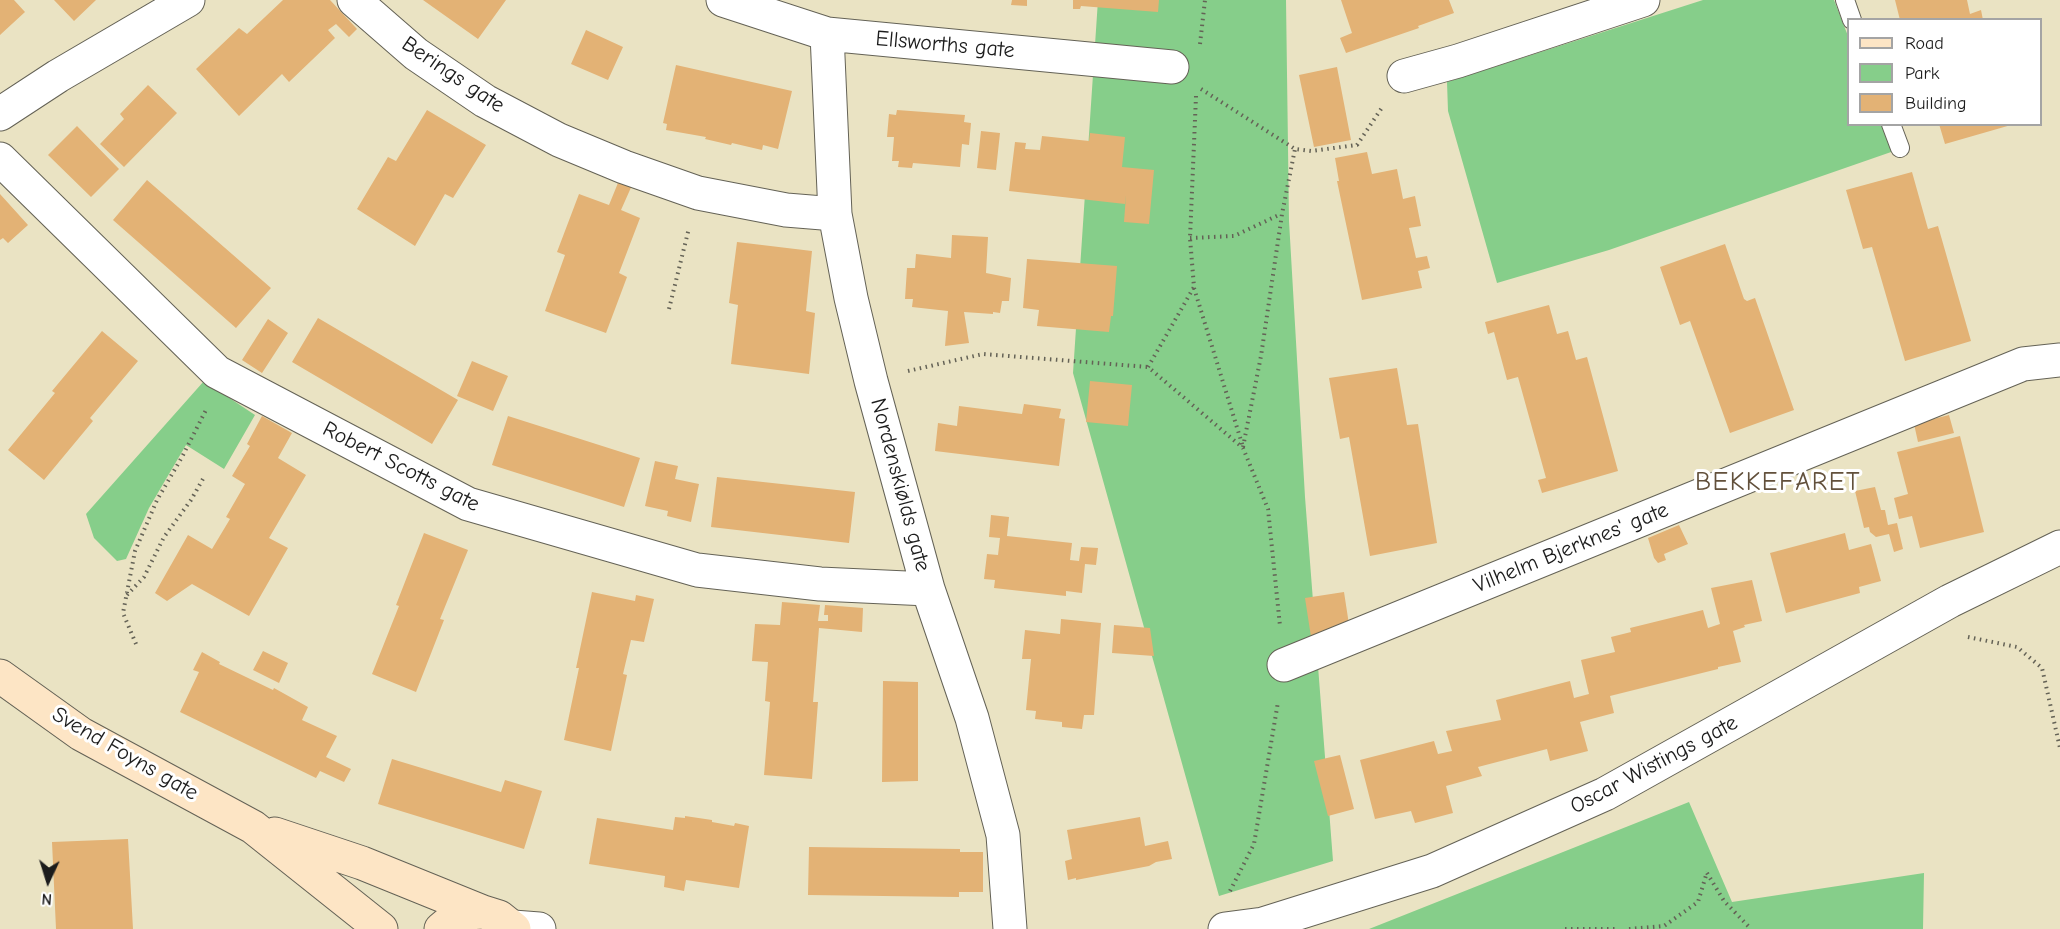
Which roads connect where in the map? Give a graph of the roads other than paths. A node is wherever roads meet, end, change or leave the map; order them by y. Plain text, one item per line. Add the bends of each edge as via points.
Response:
1 (188, 0) edge
2 (354, 0) edge
3 (723, 0) edge
4 (1643, 0) edge
5 (1845, 0) edge
6 (1851, 18) edge
7 (827, 34) junction
8 (1186, 60) road end
9 (1404, 76) road end
10 (0, 114) edge
11 (1892, 126) edge
12 (1900, 148) dead end
13 (0, 159) edge
14 (835, 214) junction
15 (2060, 360) edge
16 (2060, 547) edge
17 (928, 589) junction
18 (1284, 665) road end
19 (0, 676) edge
20 (253, 827) junction
21 (483, 912) junction
22 (522, 928) edge
23 (381, 929) edge
24 (441, 929) edge
25 (1010, 929) edge
26 (1225, 929) edge

1 - 10 street
2 - 14 street, Berings gate via 416,54 485,101 559,140 698,193 786,210
3 - 7 street, Ellsworths gate
4 - 9 street
5 - 6 lane
7 - 8 street, Ellsworths gate
7 - 14 street, Nordenskiølds gate
11 - 12 lane
13 - 17 street, Robert Scotts gate via 217,372 468,504 697,570 820,584
14 - 17 street, Nordenskiølds gate via 851,298
15 - 18 street, Vilhelm Bjerknes' gate via 2023,363
16 - 26 street, Oscar Wistings gate via 1950,601 1605,794 1432,871 1263,924
17 - 25 street, Nordenskiølds gate via 972,718 1003,835
19 - 20 street, Svend Foyns gate via 81,734
20 - 21 street, Svend Foyns gate via 362,863
20 - 23 street, Svend Foyns gate
21 - 22 street, Svend Foyns gate
21 - 24 street via 454,918

